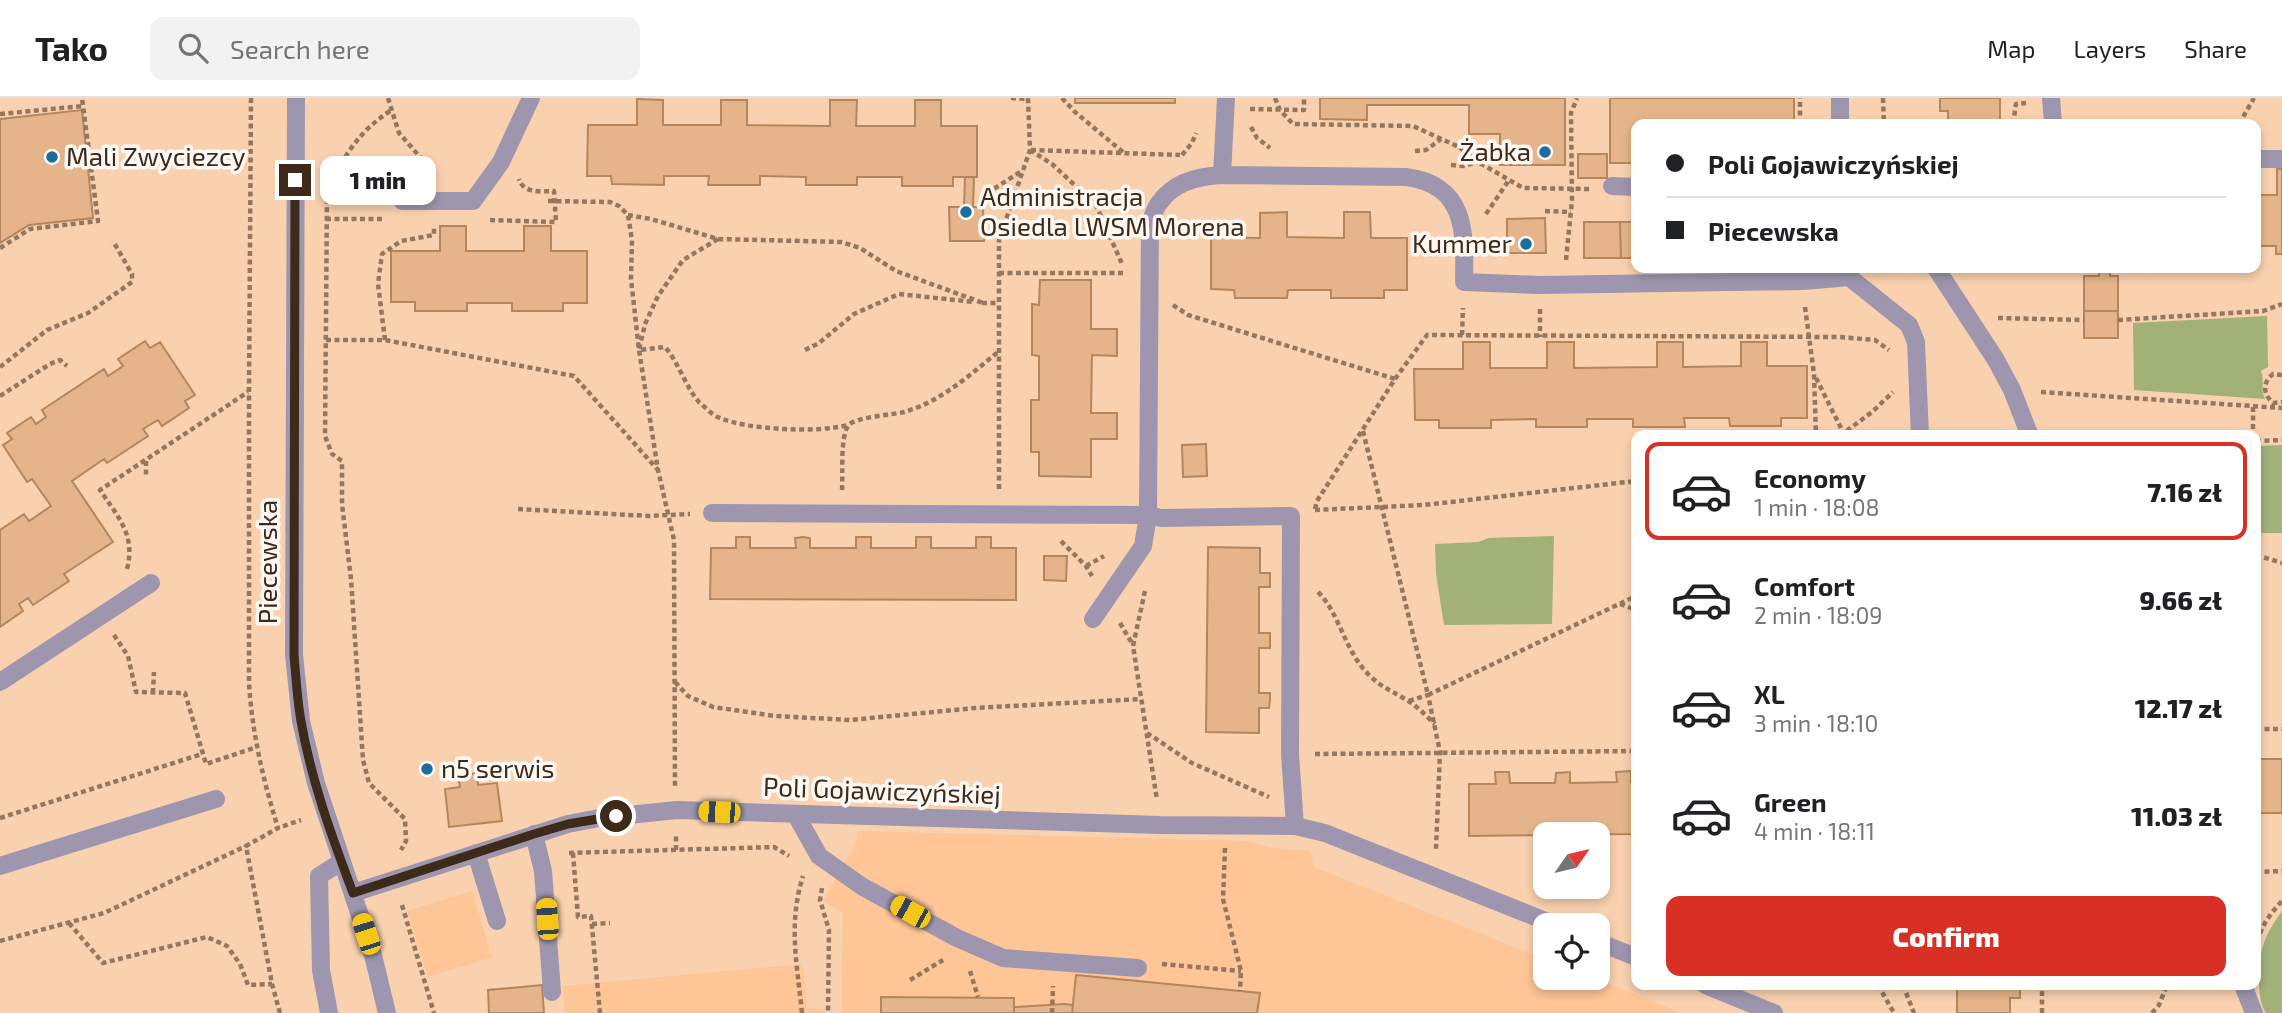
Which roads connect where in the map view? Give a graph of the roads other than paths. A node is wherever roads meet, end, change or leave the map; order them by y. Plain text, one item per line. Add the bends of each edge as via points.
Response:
1 (296, 98) edge
2 (531, 98) edge
3 (1226, 98) edge
4 (1840, 98) edge
5 (2051, 98) edge
6 (1840, 119) edge
7 (2053, 119) edge
8 (2261, 159) edge
9 (2282, 159) edge
10 (1222, 175) junction
11 (1612, 186) road end
12 (1631, 187) edge
13 (402, 201) dead end
14 (1849, 273) edge
15 (1939, 273) edge
16 (1920, 430) edge
17 (2028, 430) edge
18 (712, 513) road end
19 (1148, 515) junction
20 (151, 583) dead end
21 (1093, 620) dead end
22 (0, 682) edge
23 (216, 799) dead end
24 (796, 815) junction
25 (1295, 827) junction
26 (534, 834) junction
27 (476, 853) junction
28 (341, 862) junction
29 (0, 866) edge
30 (353, 893) junction
31 (1533, 916) edge
32 (497, 920) dead end
33 (1610, 947) edge
34 (1631, 955) edge
35 (1138, 968) dead end
36 (1717, 990) edge
37 (2245, 990) edge
38 (552, 992) dead end
39 (329, 1013) edge
40 (387, 1013) edge
41 (1774, 1013) edge
42 (2254, 1013) edge

1 - 28 street, Piecewska via 294,655 301,721
2 - 13 street via 501,162 473,201
3 - 10 street
4 - 6 street
5 - 7 street
8 - 9 street
10 - 14 street via 1424,180 1440,189 1459,213 1465,235 1464,282 1804,281
10 - 19 street via 1182,184 1160,201 1150,223
11 - 12 street
14 - 16 street via 1913,333
15 - 17 street via 1996,360
18 - 19 street
19 - 21 street via 1143,546
19 - 25 street via 1291,516 1290,754
20 - 22 street
23 - 29 street
24 - 25 street, Poli Gojawiczyńskiej
24 - 26 street, Poli Gojawiczyńskiej via 677,810 599,818
24 - 35 street via 819,856 863,887 957,938 1003,958
25 - 31 street, Poli Gojawiczyńskiej via 1325,833
26 - 27 street, Poli Gojawiczyńskiej
26 - 38 street via 543,871
27 - 30 street, Poli Gojawiczyńskiej
27 - 32 street
28 - 30 street, Piecewska
28 - 39 street via 319,876 321,970
30 - 40 street, Piecewska
33 - 34 street
36 - 41 street
37 - 42 street

